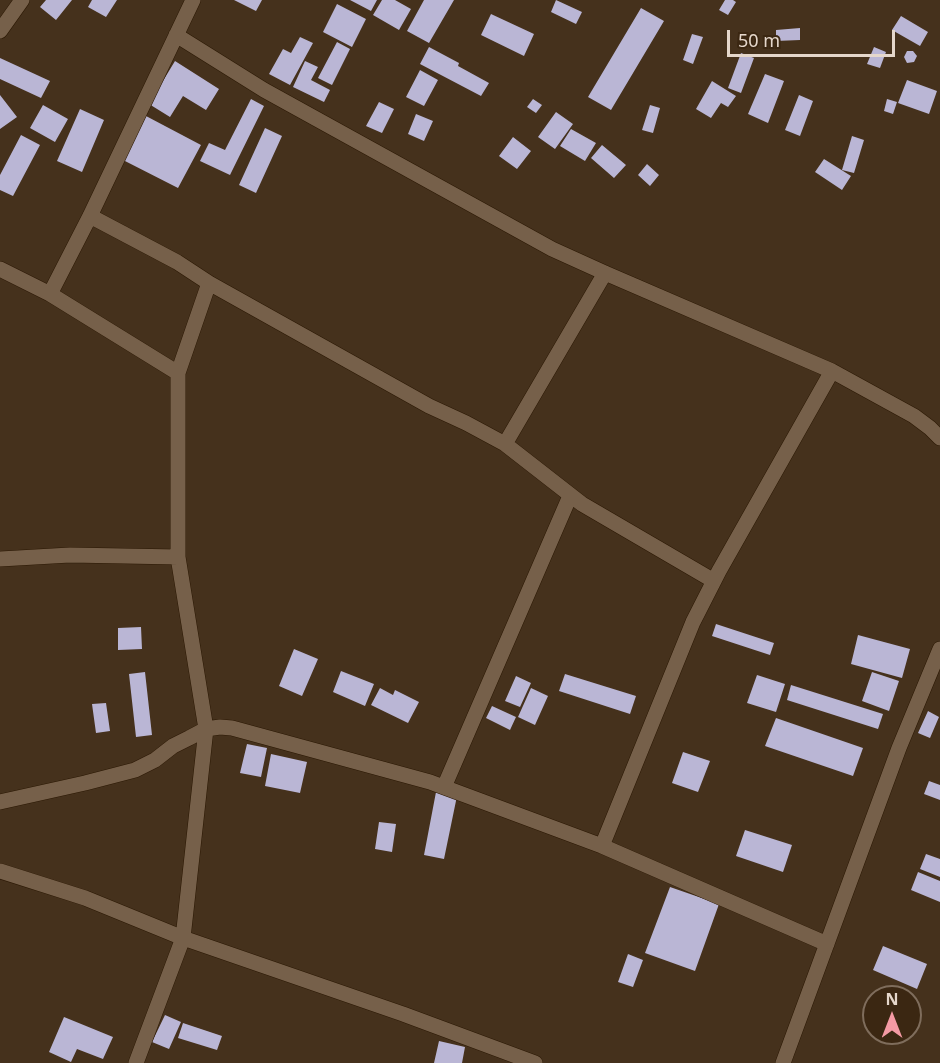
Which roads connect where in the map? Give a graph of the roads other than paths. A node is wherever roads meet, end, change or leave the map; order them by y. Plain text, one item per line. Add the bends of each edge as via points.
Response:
1 (22, 0) edge
2 (193, 0) edge
3 (0, 31) edge
4 (176, 35) junction
5 (90, 216) junction
6 (0, 269) edge
7 (605, 273) junction
8 (209, 283) junction
9 (50, 294) junction
10 (832, 371) junction
11 (178, 373) junction
12 (940, 438) edge
13 (505, 444) junction
14 (570, 495) junction
15 (178, 557) junction
16 (0, 559) edge
17 (714, 581) junction
18 (940, 650) edge
19 (206, 729) junction
20 (444, 787) junction
21 (0, 802) edge
22 (603, 846) junction
23 (0, 871) edge
24 (183, 938) junction
25 (827, 944) junction
26 (136, 1063) edge
27 (535, 1063) edge
28 (783, 1063) edge

1 - 3 street
2 - 4 street
4 - 5 street
4 - 7 street via 264,90 552,249
5 - 8 street
5 - 9 street
6 - 9 street
7 - 10 street
7 - 13 street
8 - 11 street
8 - 13 street
9 - 11 street
10 - 12 street via 914,416
10 - 17 street
11 - 15 street
13 - 14 street
14 - 17 street
14 - 20 street
15 - 16 street via 70,555
15 - 19 street
17 - 22 street via 669,678
18 - 25 street via 899,748
19 - 20 street via 232,728
19 - 21 street via 135,770
19 - 24 street
20 - 22 street
22 - 25 street
23 - 24 street via 85,898
24 - 26 street
24 - 27 street
25 - 28 street

